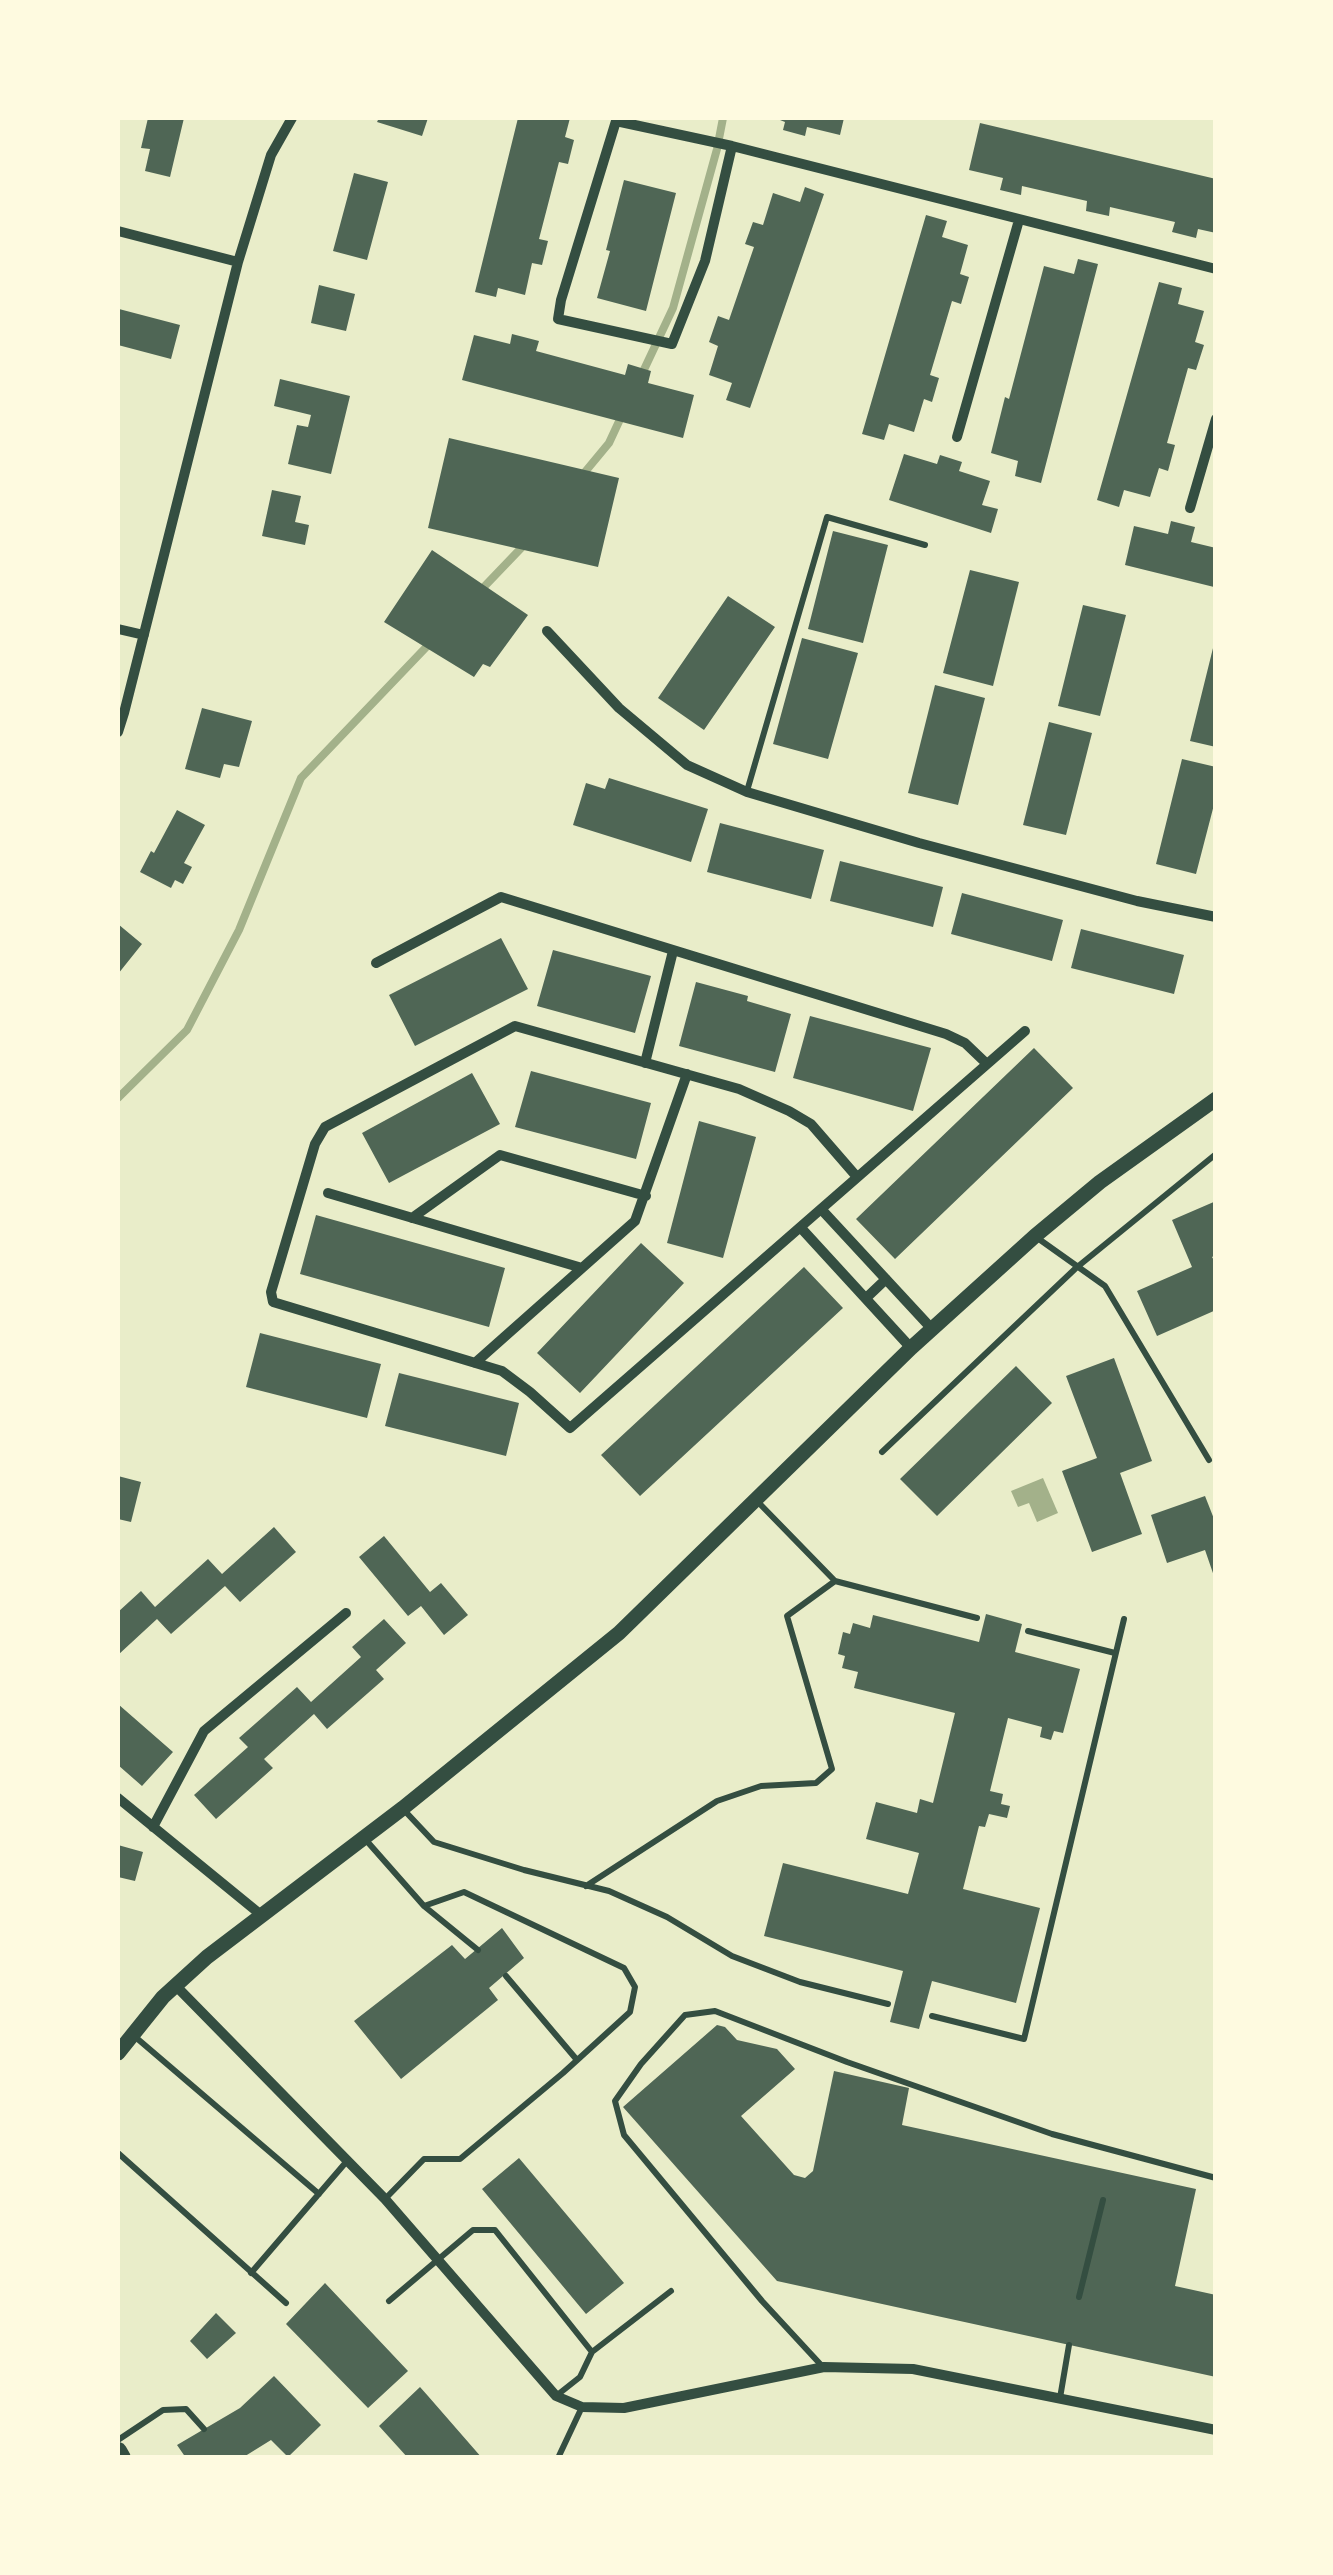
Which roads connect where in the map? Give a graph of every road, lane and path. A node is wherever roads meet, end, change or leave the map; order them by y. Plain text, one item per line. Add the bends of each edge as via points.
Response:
1 (292, 118) edge
2 (732, 146) junction
3 (1020, 220) junction
4 (118, 231) edge
5 (238, 262) junction
6 (1216, 270) edge
7 (1216, 419) edge
8 (957, 437) dead end
9 (1190, 508) dead end
10 (925, 545) dead end
11 (118, 629) edge
12 (547, 631) dead end
13 (144, 636) junction
14 (118, 732) edge
15 (747, 792) junction
16 (1216, 917) edge
17 (673, 951) junction
18 (376, 963) dead end
19 (1025, 1031) dead end
20 (646, 1063) junction
21 (987, 1064) junction
22 (687, 1074) junction
23 (1214, 1103) edge
24 (1216, 1154) edge
25 (857, 1177) junction
26 (328, 1193) dead end
27 (646, 1196) junction
28 (822, 1210) junction
29 (412, 1218) junction
30 (802, 1228) junction
31 (1035, 1236) junction
32 (582, 1268) junction
33 (1076, 1268) junction
34 (886, 1280) junction
35 (866, 1298) junction
36 (932, 1328) junction
37 (911, 1348) junction
38 (475, 1363) junction
39 (882, 1452) dead end
40 (1209, 1460) dead end
41 (756, 1500) junction
42 (835, 1581) junction
43 (346, 1614) dead end
44 (976, 1618) dead end
45 (1124, 1619) dead end
46 (1028, 1631) dead end
47 (1116, 1653) junction
48 (118, 1798) edge
49 (402, 1808) junction
50 (154, 1827) junction
51 (364, 1838) junction
52 (586, 1886) junction
53 (424, 1906) junction
54 (260, 1914) junction
55 (478, 1950) dead end
56 (506, 1976) dead end
57 (175, 1985) junction
58 (888, 2004) dead end
59 (932, 2016) dead end
60 (132, 2034) junction
61 (118, 2054) edge
62 (577, 2060) junction
63 (1216, 2069) edge
64 (1216, 2080) edge
65 (118, 2153) edge
66 (347, 2161) junction
67 (1216, 2178) edge
68 (320, 2194) junction
69 (385, 2199) junction
70 (1103, 2200) dead end
71 (437, 2258) junction
72 (252, 2273) junction
73 (671, 2292) dead end
74 (1079, 2297) dead end
75 (389, 2301) dead end
76 (286, 2304) dead end
77 (1069, 2345) dead end
78 (592, 2352) junction
79 (824, 2367) junction
80 (556, 2396) junction
81 (1060, 2398) junction
82 (582, 2407) junction
83 (204, 2429) dead end
84 (1216, 2430) edge
85 (118, 2440) edge
86 (558, 2458) edge

1 - 5 street via 271,155
2 - 2 street via 616,121 558,318 672,344 705,261
2 - 3 street
3 - 6 street
3 - 8 street
4 - 5 street
5 - 13 street
7 - 9 street
10 - 15 lane via 827,517
11 - 13 street
12 - 15 street via 687,766
13 - 14 street
15 - 16 street via 955,853
17 - 18 street via 501,897
17 - 20 street
17 - 21 street via 946,1034
19 - 21 street
20 - 22 street
20 - 38 street via 515,1026 325,1127 315,1144 273,1302
21 - 25 street
22 - 25 street via 739,1089 811,1124
22 - 27 street
23 - 31 street
24 - 33 lane
25 - 28 street
26 - 29 street
27 - 29 street via 500,1155
27 - 32 street via 635,1221
28 - 30 street
28 - 34 street
29 - 32 street
30 - 35 street
30 - 38 street via 570,1428 502,1371
31 - 33 lane
31 - 36 street
32 - 38 street
33 - 39 lane
33 - 40 lane via 1105,1286
34 - 35 street
34 - 36 street
35 - 37 street
36 - 37 street
37 - 41 street
41 - 42 lane
41 - 49 street via 619,1633
42 - 44 lane
42 - 52 lane via 787,1616 832,1770 816,1783 761,1786 717,1801
43 - 50 street via 204,1731
45 - 47 lane
46 - 47 lane
47 - 59 lane via 1024,2039
48 - 50 street
49 - 51 street
49 - 52 lane via 434,1842
50 - 54 street
51 - 53 lane
51 - 54 street
52 - 58 lane via 667,1917 732,1956
53 - 55 lane
53 - 62 lane via 464,1892 624,1968 635,1986 630,2012
54 - 57 street
56 - 62 lane
57 - 60 street
57 - 66 street
60 - 61 street
60 - 68 lane
62 - 69 lane via 460,2159 424,2159
63 - 64 lane
65 - 72 lane
66 - 68 lane
66 - 69 street
67 - 79 lane via 1052,2134 715,2011 685,2015 614,2101 624,2135
68 - 72 lane
69 - 71 street
70 - 74 lane
71 - 75 lane
71 - 78 lane via 473,2230 495,2230
71 - 80 street
72 - 76 lane
73 - 78 lane
77 - 81 lane
78 - 80 lane via 580,2377
79 - 81 street via 913,2369
79 - 82 street via 624,2408
80 - 82 street
81 - 84 street
82 - 86 lane
83 - 85 lane via 186,2409 163,2410

